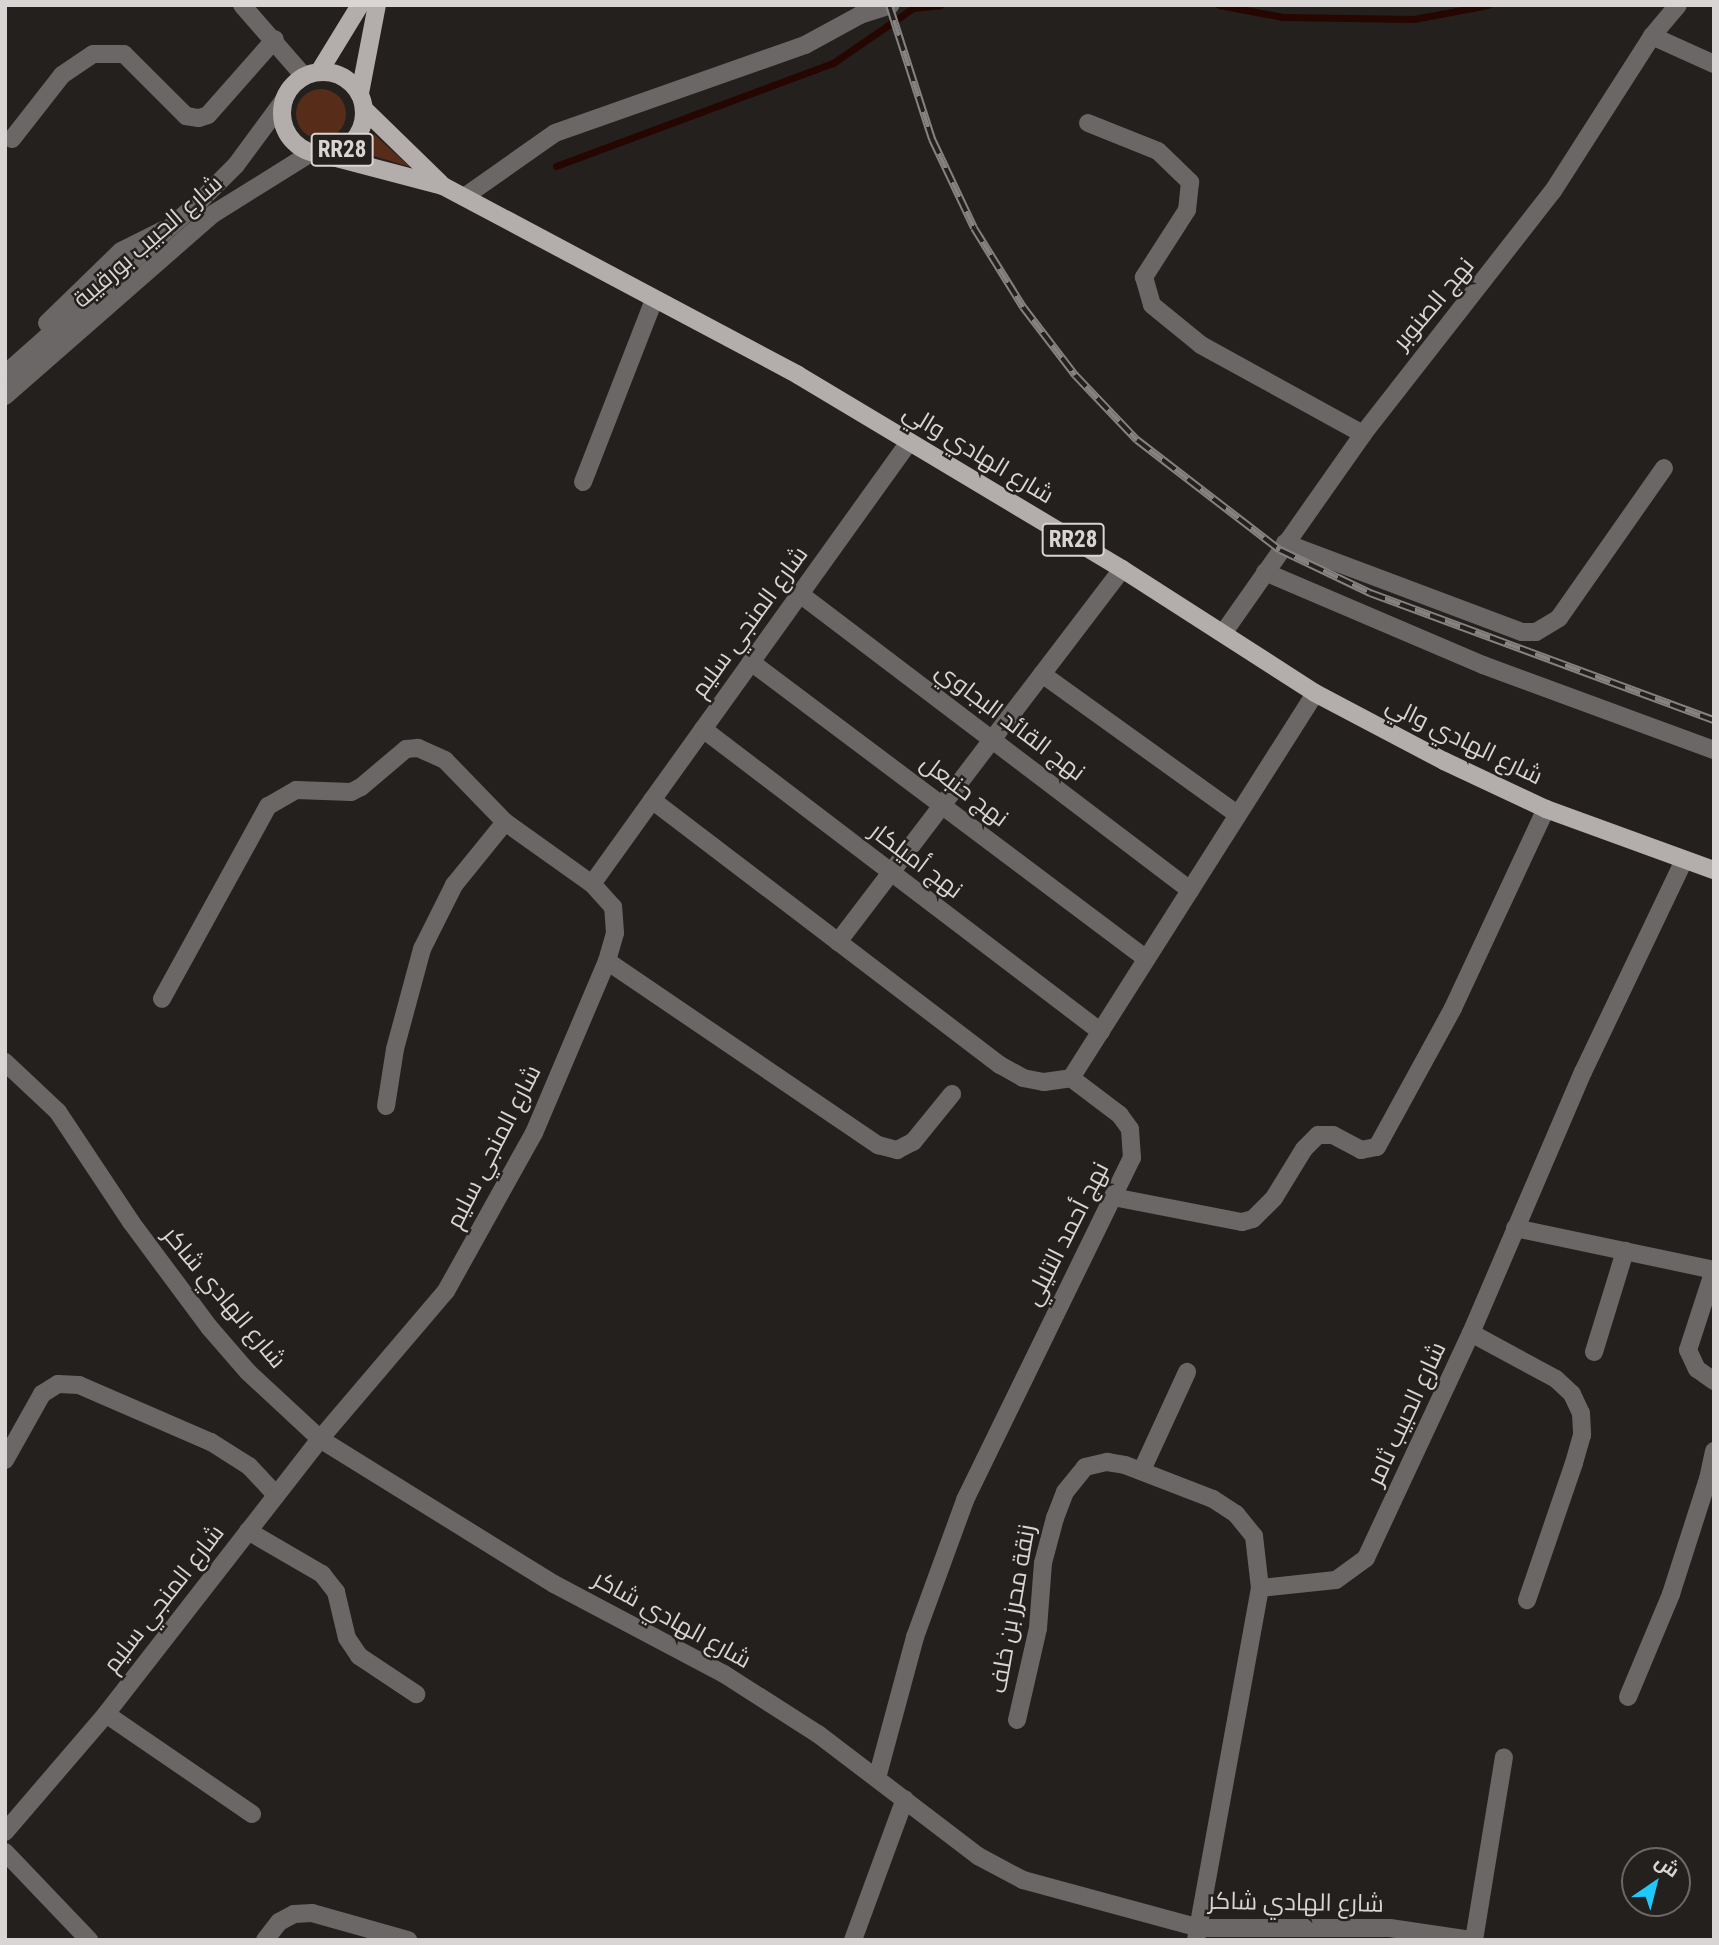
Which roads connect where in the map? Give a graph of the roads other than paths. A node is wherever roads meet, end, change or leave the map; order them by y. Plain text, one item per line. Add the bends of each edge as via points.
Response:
1 (242, 5) edge
2 (360, 5) edge
3 (377, 5) edge
4 (890, 5) edge
5 (1678, 5) edge
6 (1652, 36) junction
7 (275, 39) junction
8 (1714, 64) edge
9 (312, 74) junction
10 (284, 100) junction
11 (362, 102) junction
12 (1088, 123) dead end
13 (12, 139) dead end
14 (318, 154) junction
15 (443, 186) junction
16 (464, 197) junction
17 (654, 300) junction
18 (12, 368) edge
19 (5, 396) edge
20 (1363, 434) junction
21 (909, 442) junction
22 (1664, 468) dead end
23 (583, 482) dead end
24 (1285, 543) junction
25 (1122, 569) junction
26 (1265, 572) junction
27 (800, 594) junction
28 (1224, 632) junction
29 (751, 662) junction
30 (1042, 674) junction
31 (1315, 693) junction
32 (703, 729) junction
33 (992, 740) junction
34 (1714, 750) edge
35 (652, 800) junction
36 (943, 805) junction
37 (1546, 809) junction
38 (1238, 815) junction
39 (505, 822) junction
40 (1684, 860) junction
41 (1714, 870) edge
42 (891, 873) junction
43 (592, 884) junction
44 (1190, 890) junction
45 (838, 942) junction
46 (1146, 959) junction
47 (607, 961) junction
48 (162, 999) dead end
49 (1101, 1032) junction
50 (5, 1062) edge
51 (1071, 1078) junction
52 (952, 1094) dead end
53 (386, 1106) dead end
54 (1113, 1197) junction
55 (1515, 1228) junction
56 (1625, 1251) junction
57 (1471, 1333) junction
58 (1594, 1352) dead end
59 (1188, 1373) dead end
60 (1714, 1381) edge
61 (320, 1439) junction
62 (1714, 1451) edge
63 (5, 1460) edge
64 (1142, 1470) junction
65 (1711, 1480) edge
66 (276, 1495) junction
67 (248, 1531) junction
68 (1260, 1588) junction
69 (1527, 1600) dead end
70 (416, 1694) dead end
71 (1628, 1697) dead end
72 (106, 1714) junction
73 (1017, 1720) dead end
74 (1504, 1757) dead end
75 (877, 1779) junction
76 (905, 1799) junction
77 (253, 1814) dead end
78 (9, 1819) edge
79 (5, 1852) edge
80 (1198, 1934) edge
81 (89, 1940) edge
82 (264, 1940) edge
83 (408, 1940) edge
84 (853, 1940) edge
85 (1473, 1940) edge

1 - 7 street
2 - 9 main road
3 - 11 main road, RR28
4 - 16 street via 860,15 805,45 555,133
5 - 6 street, نهج الصنوبر
6 - 8 street
6 - 20 street, نهج الصنوبر via 1553,191
7 - 9 street
7 - 13 street via 208,115 199,118 186,116 124,54 93,54 62,75
9 - 10 main road
9 - 11 main road, RR28 via 349,81
10 - 14 main road, RR28 via 286,132
10 - 18 street, شارع الحبيب بورقيبة via 236,165 170,229 121,251
11 - 14 main road, RR28 via 354,141
11 - 15 main road, RR28
12 - 20 street via 1158,151 1190,182 1187,209 1144,277 1152,305 1202,345
14 - 15 main road, RR28
14 - 18 street, شارع الحبيب بورقيبة via 212,214
15 - 16 main road, شارع الهادي والي / RR28
16 - 17 main road, شارع الهادي والي / RR28
17 - 21 main road, شارع الهادي والي / RR28 via 798,375
17 - 23 street
18 - 19 street, شارع الحبيب بورقيبة
20 - 24 street, نهج الصنوبر
21 - 25 main road, شارع الهادي والي / RR28
21 - 27 street, شارع المنجي سليم
22 - 24 street via 1559,618 1536,632 1522,632
24 - 26 street, نهج الصنوبر
25 - 28 main road, شارع الهادي والي / RR28
25 - 30 street
26 - 28 street, نهج الصنوبر
26 - 34 street via 1483,665
27 - 29 street, شارع المنجي سليم
27 - 33 street, نهج القائد البجاوي
28 - 31 main road, شارع الهادي والي / RR28
29 - 32 street, شارع المنجي سليم
29 - 36 street, نهج حنبعل
30 - 33 street
30 - 38 street
31 - 37 main road, شارع الهادي والي / RR28
31 - 38 street
32 - 35 street, شارع المنجي سليم
32 - 42 street, نهج أميلكار
33 - 36 street
33 - 44 street, نهج القائد البجاوي
35 - 43 street, شارع المنجي سليم
35 - 45 street
36 - 42 street
36 - 46 street, نهج حنبعل
37 - 40 main road, شارع الهادي والي / RR28
37 - 54 street via 1453,1008 1377,1147 1361,1150 1332,1135 1318,1135 1264,1211 1242,1222
38 - 44 street
39 - 43 street
39 - 48 street via 445,760 418,748 392,757 375,780 351,792 296,790 280,797 259,816
39 - 53 street via 454,885 422,949 395,1049
40 - 41 main road, شارع الهادي والي / RR28
40 - 55 street, شارع الحبيب ثامر
42 - 45 street
42 - 49 street, نهج أميلكار
43 - 47 street, شارع المنجي سليم via 613,907 615,933
44 - 46 street
45 - 51 street via 1000,1065 1023,1078 1044,1082
46 - 49 street
47 - 52 street via 878,1145 897,1150 913,1142
47 - 61 street, شارع المنجي سليم via 534,1133 446,1291
49 - 51 street
50 - 61 street, شارع الهادي شاكر via 58,1112 209,1327 248,1372
51 - 54 street, نهج أحمد التليلي via 1120,1115 1130,1129 1132,1158
54 - 75 street, نهج أحمد التليلي via 965,1500 915,1637
55 - 56 street
55 - 57 street, شارع الحبيب ثامر
56 - 58 street
56 - 60 street via 1714,1270 1688,1350 1697,1368
57 - 68 street, شارع الحبيب ثامر via 1366,1558 1336,1580
57 - 69 street via 1556,1379 1572,1394 1581,1413 1582,1435
59 - 64 street
61 - 66 street, شارع المنجي سليم
61 - 75 street, شارع الهادي شاكر via 554,1584 724,1674
62 - 65 street
63 - 66 street via 42,1394 58,1384 79,1385 211,1442 248,1466
64 - 68 street, زنقة محرز بن خلف via 1213,1499 1236,1514 1254,1536
64 - 73 street, زنقة محرز بن خلف via 1095,1463 1075,1476 1065,1492 1043,1563 1038,1628
65 - 71 street
66 - 67 street, شارع المنجي سليم
67 - 70 street via 322,1574 336,1592 347,1638 359,1656
67 - 72 street, شارع المنجي سليم
68 - 80 street
72 - 77 street
72 - 78 street, شارع المنجي سليم
74 - 85 street
75 - 76 street, شارع الهادي شاكر
76 - 80 street, شارع الهادي شاكر via 978,1856 1023,1880
76 - 84 street
79 - 81 street
80 - 85 street, شارع الهادي شاكر via 1390,1928
82 - 83 street via 279,1922 294,1914 312,1913

